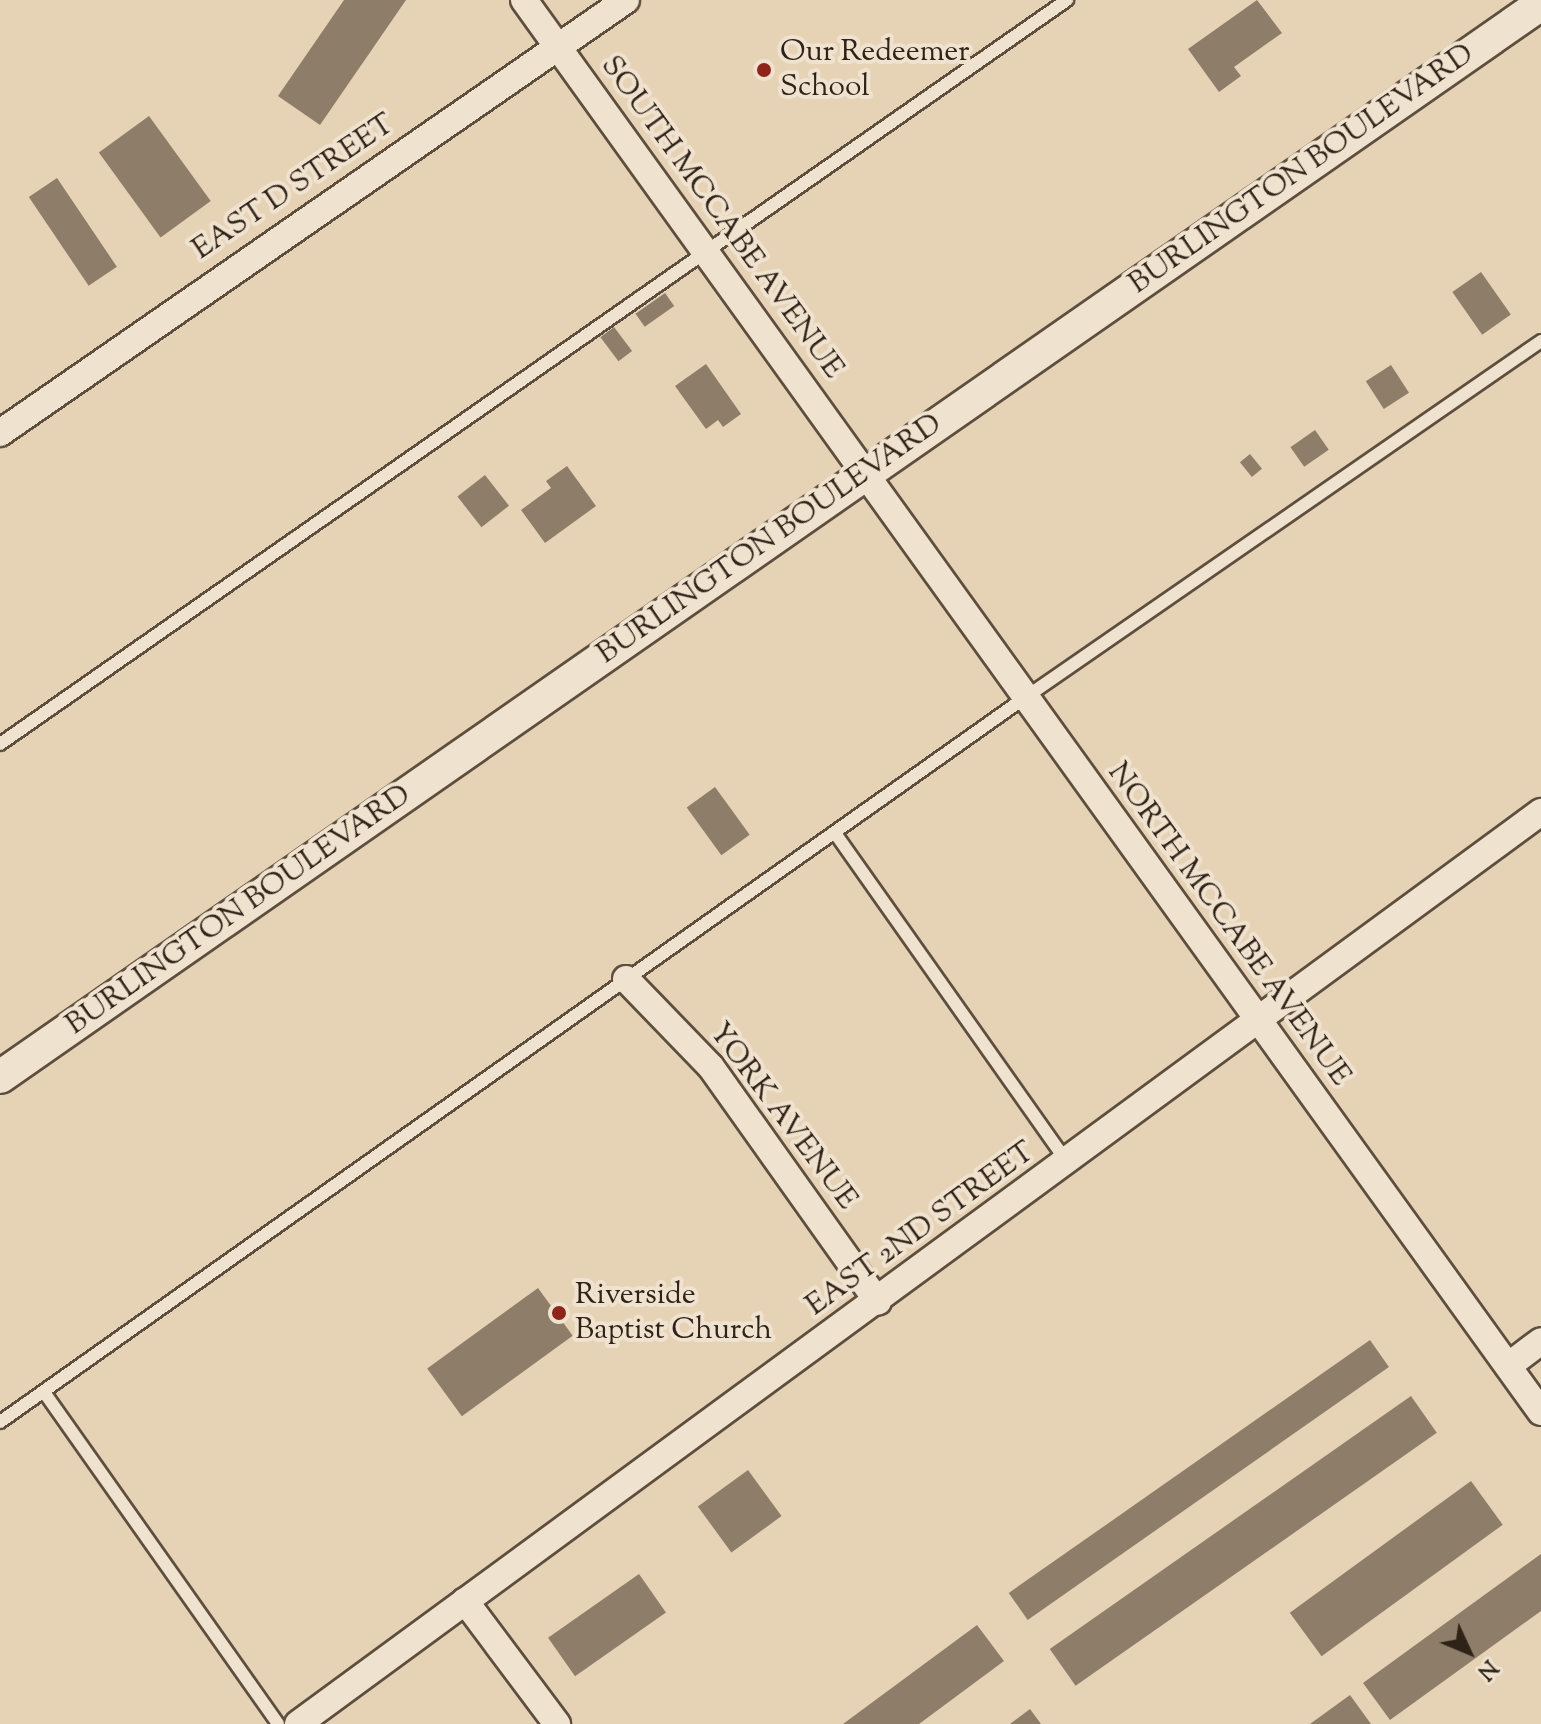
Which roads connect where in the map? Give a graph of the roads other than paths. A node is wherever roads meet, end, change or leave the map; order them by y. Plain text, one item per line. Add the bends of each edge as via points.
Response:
1 (524, 0) edge
2 (626, 0) edge
3 (1067, 0) edge
4 (1541, 4) edge
5 (559, 46) junction
6 (707, 253) junction
7 (1541, 341) edge
8 (0, 433) edge
9 (865, 474) junction
10 (1026, 697) junction
11 (0, 744) edge
12 (1541, 812) edge
13 (835, 833) junction
14 (626, 979) junction
15 (1256, 1019) junction
16 (0, 1077) edge
17 (1067, 1162) junction
18 (878, 1302) junction
19 (1541, 1341) edge
20 (1508, 1366) junction
21 (44, 1392) junction
22 (1541, 1412) edge
23 (0, 1422) edge
24 (465, 1601) junction
25 (278, 1724) edge
26 (298, 1724) edge
27 (557, 1724) edge

1 - 5 street, SOUTH MCCABE AVENUE
2 - 5 street, EAST D STREET
3 - 6 lane
4 - 9 street, BURLINGTON BOULEVARD
5 - 6 street, SOUTH MCCABE AVENUE
5 - 8 street, EAST D STREET
6 - 9 street, SOUTH MCCABE AVENUE
6 - 11 lane
7 - 10 lane
9 - 10 street, NORTH MCCABE AVENUE
9 - 16 street, BURLINGTON BOULEVARD
10 - 13 lane
10 - 15 street, NORTH MCCABE AVENUE
12 - 15 street, EAST 2ND STREET
13 - 14 lane
13 - 17 lane
14 - 18 street, YORK AVENUE via 711,1067
14 - 21 lane
15 - 17 street, EAST 2ND STREET
15 - 20 street, NORTH MCCABE AVENUE
17 - 18 street, EAST 2ND STREET
18 - 24 street, EAST 2ND STREET
19 - 20 street
20 - 22 street, NORTH MCCABE AVENUE
21 - 23 lane
21 - 25 lane
24 - 26 street, EAST 2ND STREET
24 - 27 street

